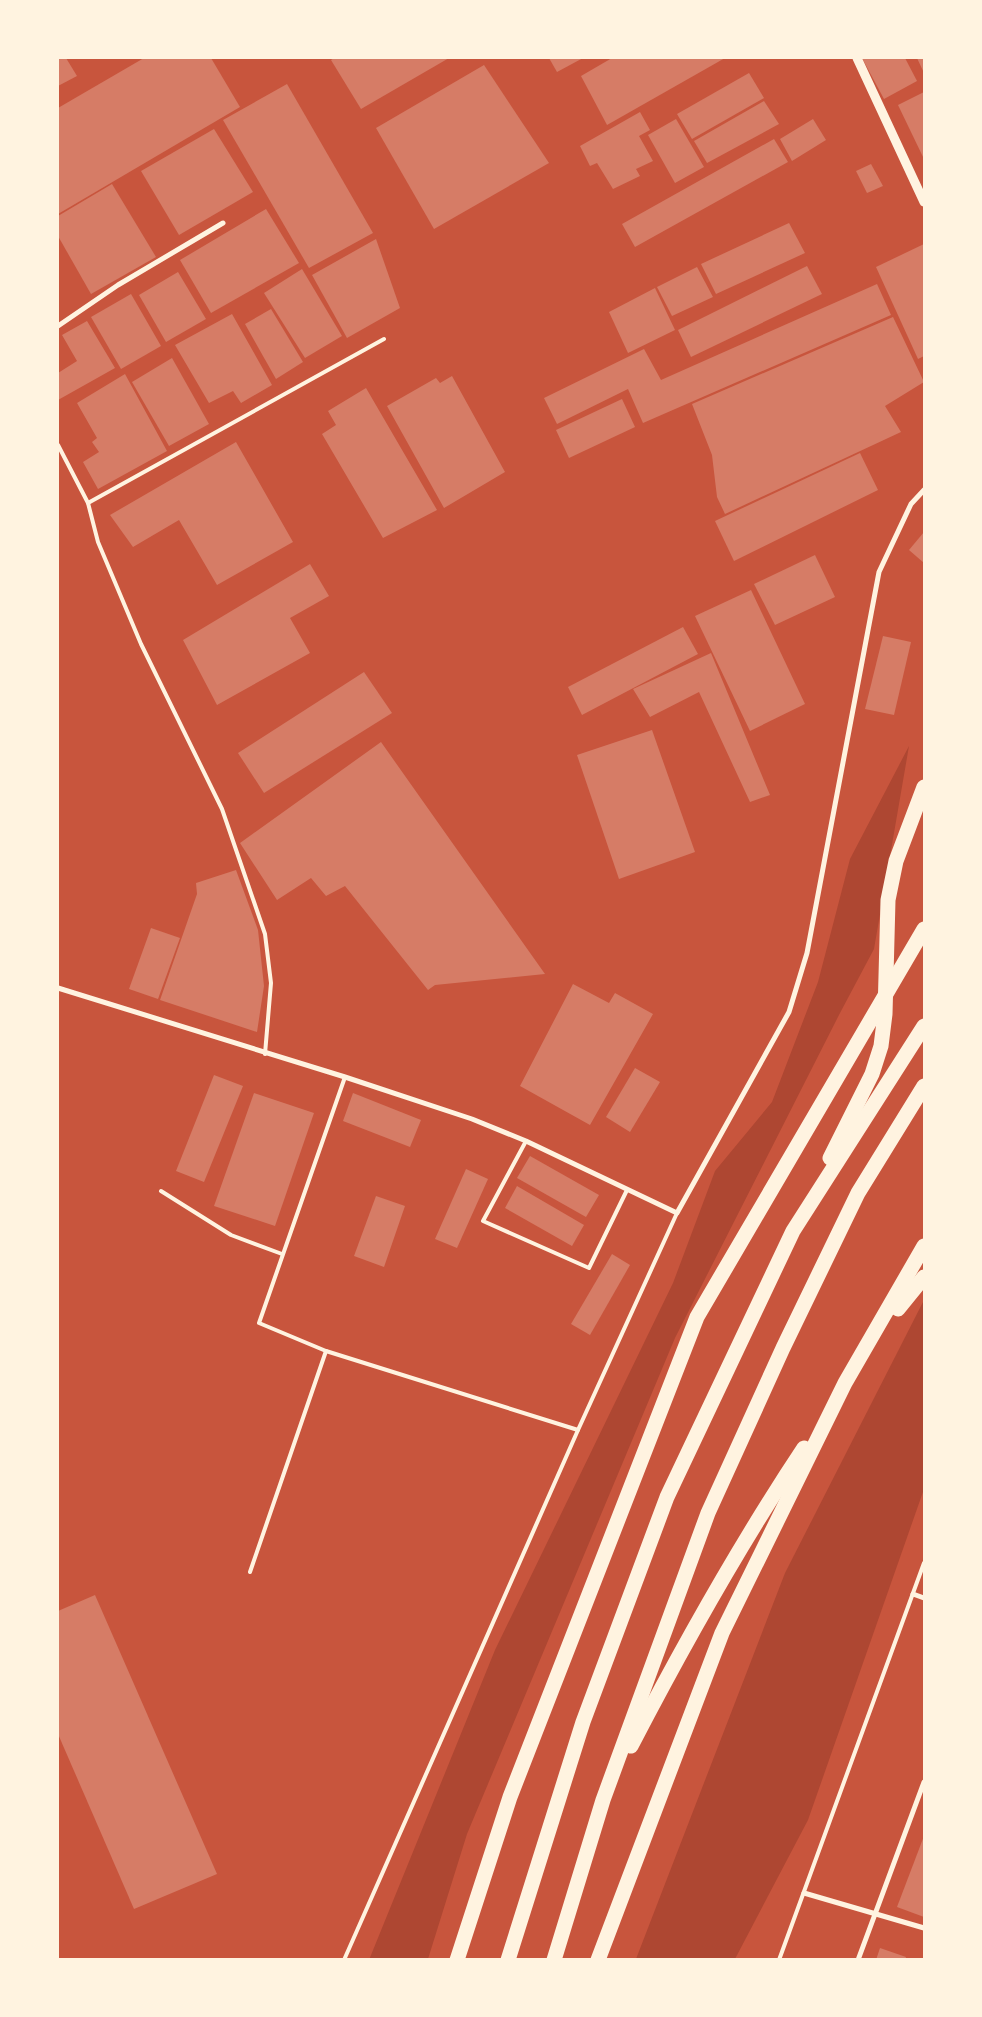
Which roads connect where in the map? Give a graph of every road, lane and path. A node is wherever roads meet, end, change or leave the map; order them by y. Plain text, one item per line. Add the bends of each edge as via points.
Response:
1 (857, 58) edge
2 (924, 202) edge
3 (223, 223) dead end
4 (58, 326) edge
5 (384, 339) dead end
6 (58, 445) edge
7 (924, 490) edge
8 (88, 503) junction
9 (924, 787) edge
10 (924, 813) edge
11 (908, 828) junction
12 (924, 929) edge
13 (58, 988) edge
14 (924, 1026) edge
15 (266, 1054) junction
16 (345, 1077) junction
17 (924, 1086) edge
18 (526, 1141) junction
19 (627, 1190) junction
20 (161, 1191) dead end
21 (677, 1212) junction
22 (793, 1231) junction
23 (924, 1246) edge
24 (282, 1254) junction
25 (924, 1276) edge
26 (326, 1351) junction
27 (578, 1430) junction
28 (924, 1563) edge
29 (250, 1572) dead end
30 (913, 1594) junction
31 (924, 1598) edge
32 (924, 1782) edge
33 (603, 1800) junction
34 (804, 1893) junction
35 (876, 1914) junction
36 (924, 1928) edge
37 (344, 1960) edge
38 (456, 1960) edge
39 (508, 1960) edge
40 (554, 1960) edge
41 (598, 1960) edge
42 (779, 1960) edge
43 (858, 1960) edge

1 - 2 street
3 - 4 street via 118,285
5 - 8 lane
6 - 8 lane
7 - 21 street via 911,504 879,572 807,953 789,1012
8 - 15 lane via 98,542 141,644 222,809 265,934 271,983
9 - 11 highway
10 - 11 highway
11 - 22 highway via 896,861 888,900 886,1014 881,1046 872,1074
12 - 38 highway via 697,1317 510,1797
13 - 15 street
14 - 22 highway
15 - 16 street
16 - 18 street via 472,1119
16 - 24 lane
17 - 33 highway via 858,1194 782,1348 716,1495
18 - 19 street
18 - 19 lane via 483,1221 589,1268
19 - 21 street
20 - 24 lane via 231,1235
21 - 27 lane
22 - 39 highway via 667,1497 583,1722
23 - 41 highway via 845,1383 722,1633
24 - 26 lane via 259,1323
25 - 33 highway via 905,1298 779,1486 683,1646
26 - 27 lane
26 - 29 lane
27 - 37 lane
28 - 30 lane
30 - 31 street
30 - 34 lane
32 - 35 street
33 - 40 highway
34 - 35 street
34 - 42 lane
35 - 36 street
35 - 43 street

